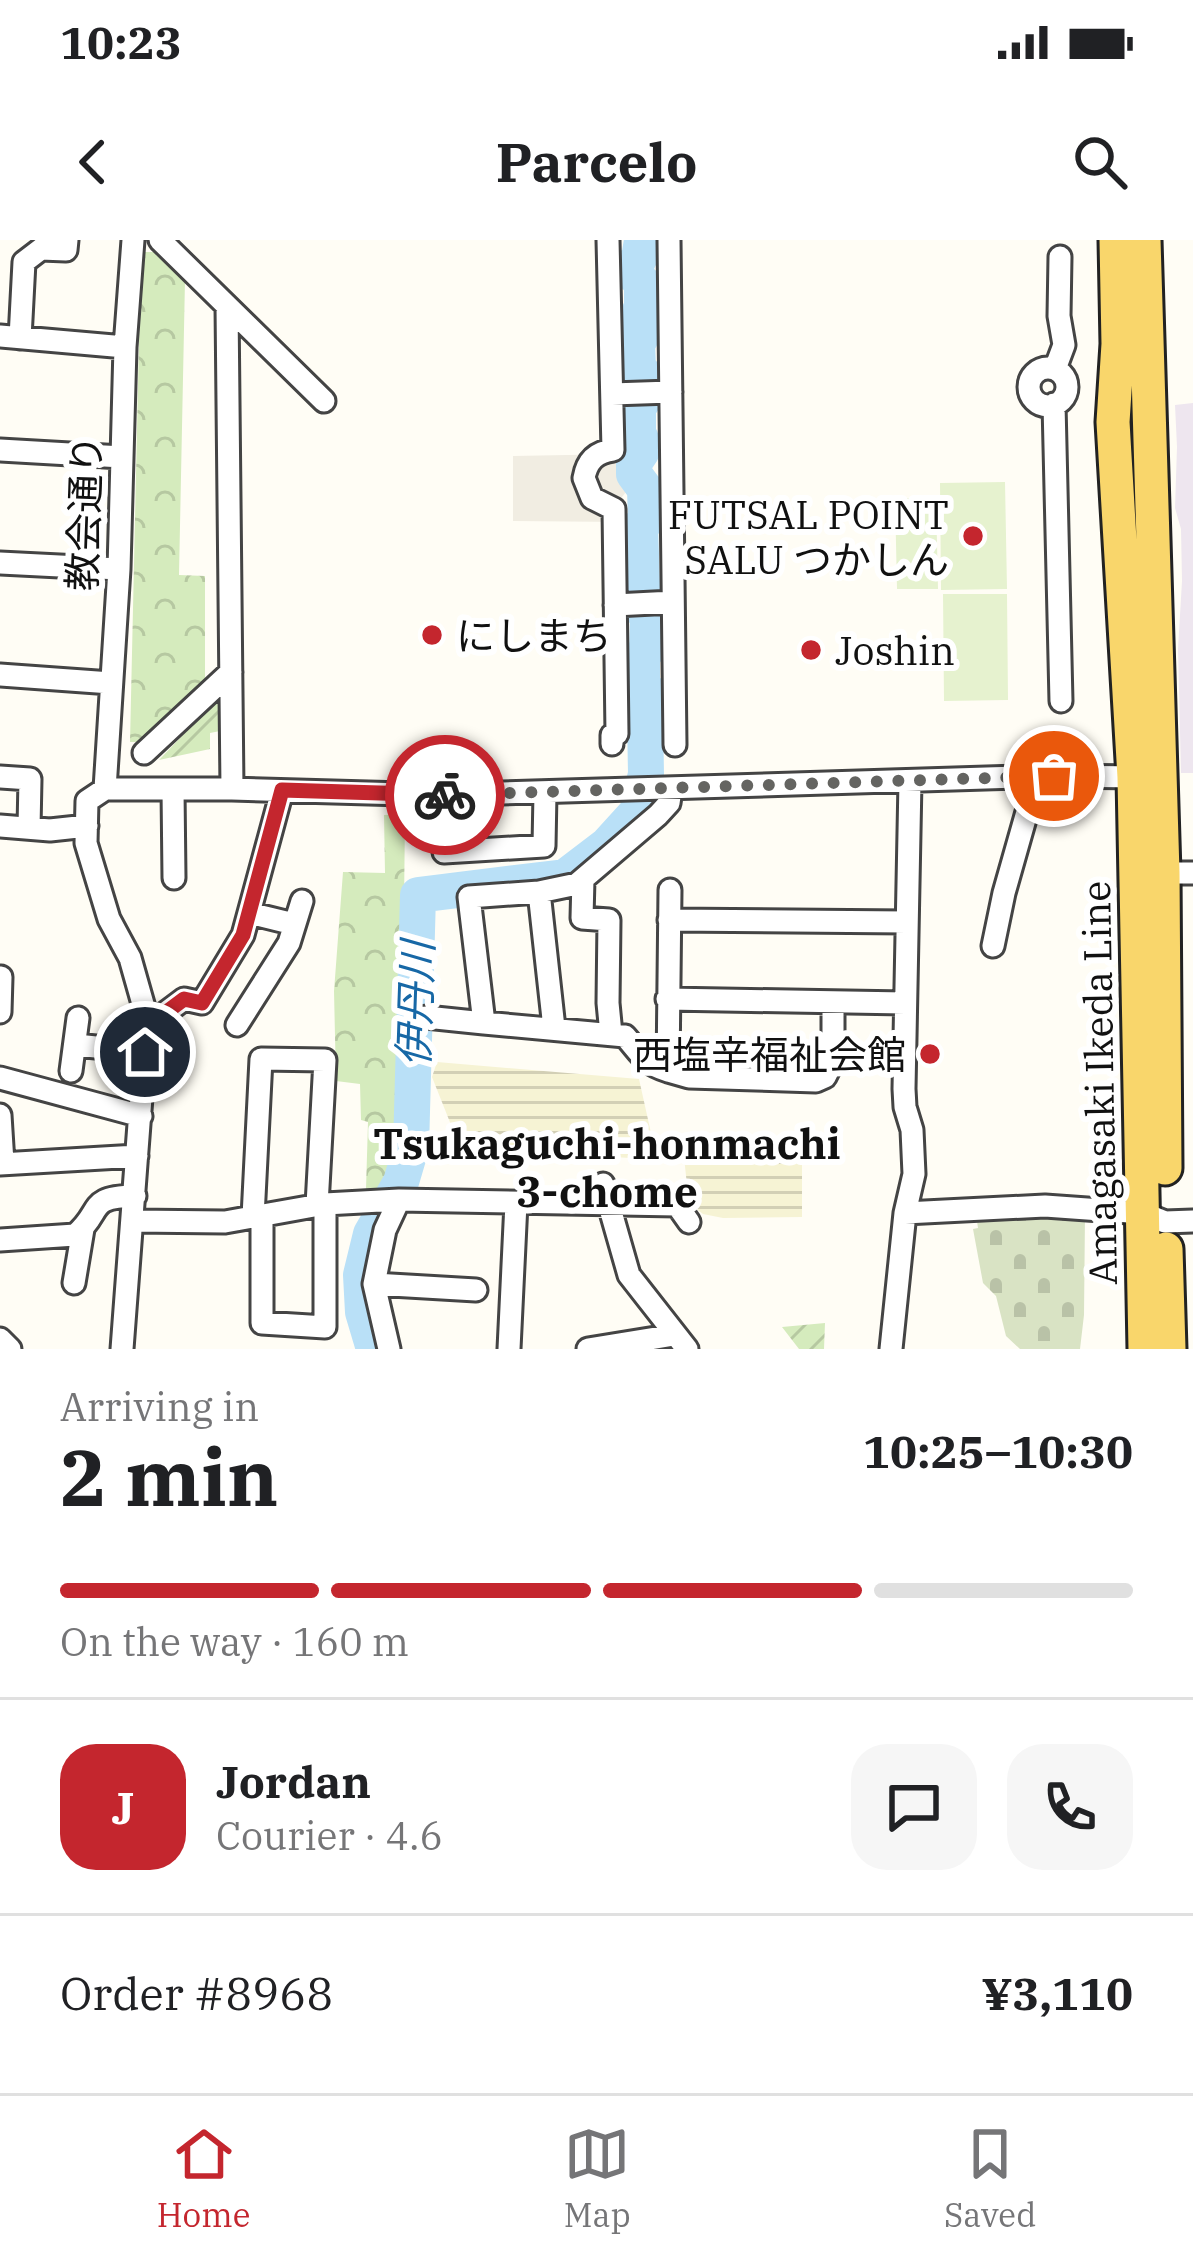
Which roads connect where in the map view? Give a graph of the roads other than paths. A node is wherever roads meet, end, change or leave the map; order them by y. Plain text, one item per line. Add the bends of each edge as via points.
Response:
1 (67, 240) edge
2 (133, 240) edge
3 (160, 240) edge
4 (608, 240) edge
5 (669, 240) edge
6 (1116, 240) edge
7 (1144, 240) edge
8 (1060, 257) dead end
9 (227, 307) junction
10 (10, 337) edge
11 (125, 347) junction
12 (671, 392) junction
13 (613, 394) junction
14 (323, 401) dead end
15 (0, 450) edge
16 (122, 457) junction
17 (0, 563) edge
18 (119, 569) junction
19 (673, 602) junction
20 (615, 604) junction
21 (231, 672) junction
22 (0, 675) edge
23 (111, 683) junction
24 (1060, 701) dead end
25 (612, 744) dead end
26 (675, 745) dead end
27 (144, 753) dead end
28 (1147, 776) junction
29 (0, 777) edge
30 (1030, 778) junction
31 (910, 781) junction
32 (666, 788) junction
33 (105, 789) junction
34 (232, 789) junction
35 (173, 790) junction
36 (282, 790) junction
37 (544, 793) junction
38 (439, 795) junction
39 (0, 826) edge
40 (87, 826) junction
41 (28, 828) junction
42 (1164, 873) edge
43 (175, 878) dead end
44 (583, 879) junction
45 (670, 890) dead end
46 (539, 892) junction
47 (302, 901) dead end
48 (249, 913) junction
49 (669, 920) junction
50 (907, 922) junction
51 (293, 924) junction
52 (993, 946) dead end
53 (1, 977) edge
54 (667, 998) junction
55 (833, 1003) junction
56 (904, 1003) junction
57 (0, 1012) edge
58 (426, 1017) dead end
59 (78, 1018) dead end
60 (147, 1018) junction
61 (484, 1022) junction
62 (237, 1024) dead end
63 (554, 1028) junction
64 (611, 1034) junction
65 (76, 1045) junction
66 (145, 1052) junction
67 (71, 1071) dead end
68 (668, 1071) junction
69 (0, 1078) edge
70 (0, 1114) edge
71 (141, 1116) junction
72 (137, 1156) junction
73 (2, 1163) edge
74 (606, 1194) junction
75 (135, 1196) junction
76 (390, 1199) junction
77 (516, 1203) junction
78 (321, 1204) junction
79 (904, 1213) junction
80 (258, 1216) junction
81 (1167, 1218) edge
82 (133, 1221) junction
83 (688, 1222) dead end
84 (83, 1229) junction
85 (0, 1240) edge
86 (74, 1283) dead end
87 (374, 1284) junction
88 (476, 1290) dead end
89 (0, 1339) edge
90 (681, 1342) edge
91 (10, 1349) edge
92 (122, 1349) edge
93 (389, 1349) edge
94 (509, 1349) edge
95 (589, 1349) edge
96 (891, 1349) edge
97 (1145, 1349) edge
98 (1169, 1349) edge

1 - 10 street via 66,250 41,249 24,262
2 - 11 street, 教会通り
3 - 9 street
4 - 13 street
5 - 12 street
6 - 28 main road, Amagasaki Ikeda Line via 1113,422
7 - 28 main road, Amagasaki Ikeda Line
8 - 24 street via 1064,345 1055,369 1067,389 1054,404
9 - 14 street
9 - 21 street
10 - 11 street
11 - 16 street, 教会通り
12 - 13 street
12 - 19 street
13 - 20 street via 613,450 592,458 584,478 592,498 614,509
15 - 16 street
16 - 18 street, 教会通り
17 - 18 street
18 - 23 street, 教会通り
19 - 20 street
19 - 26 street
20 - 25 street
21 - 27 street
21 - 34 street
22 - 23 street
23 - 33 street, 教会通り
28 - 30 street
28 - 42 main road, Amagasaki Ikeda Line
29 - 41 street via 30,779
30 - 31 street
30 - 52 street
31 - 32 street
31 - 50 street
32 - 37 street
32 - 44 street via 669,803
33 - 35 street
33 - 40 street via 87,800
34 - 35 street
34 - 36 street
35 - 43 street
36 - 38 street
36 - 48 street
37 - 38 street
37 - 38 street via 544,846 444,852
39 - 41 street
40 - 41 street
40 - 60 street via 109,919
42 - 81 main road, Amagasaki Ikeda Line
44 - 46 street
44 - 64 street via 583,918 609,920
45 - 49 street
46 - 61 street via 469,897
46 - 63 street
47 - 51 street
48 - 51 street
48 - 60 street via 202,1003 184,999
49 - 50 street
49 - 54 street
50 - 56 street
51 - 62 street
53 - 57 street
54 - 55 street
54 - 68 street
55 - 56 street
55 - 68 street via 833,1060 816,1082
56 - 79 street via 914,1174
58 - 61 street
59 - 65 street
60 - 66 street
61 - 63 street
63 - 64 street
64 - 68 street
65 - 66 street
65 - 67 street
66 - 71 street
69 - 71 street
70 - 73 street
71 - 72 street
72 - 73 street
72 - 75 street
74 - 77 street
74 - 83 street via 677,1205
74 - 90 street via 629,1275
75 - 82 street
75 - 84 street via 97,1203
76 - 77 street
76 - 78 street
76 - 87 street
77 - 94 street
78 - 80 street
78 - 80 street via 326,1327 262,1323
78 - 80 street via 326,1060 261,1059
79 - 81 street via 1045,1207
79 - 96 street
80 - 82 street
81 - 97 main road, Amagasaki Ikeda Line
81 - 98 main road, Amagasaki Ikeda Line
82 - 92 street
84 - 85 street
84 - 86 street
87 - 88 street
87 - 93 street
89 - 91 street
90 - 95 street

